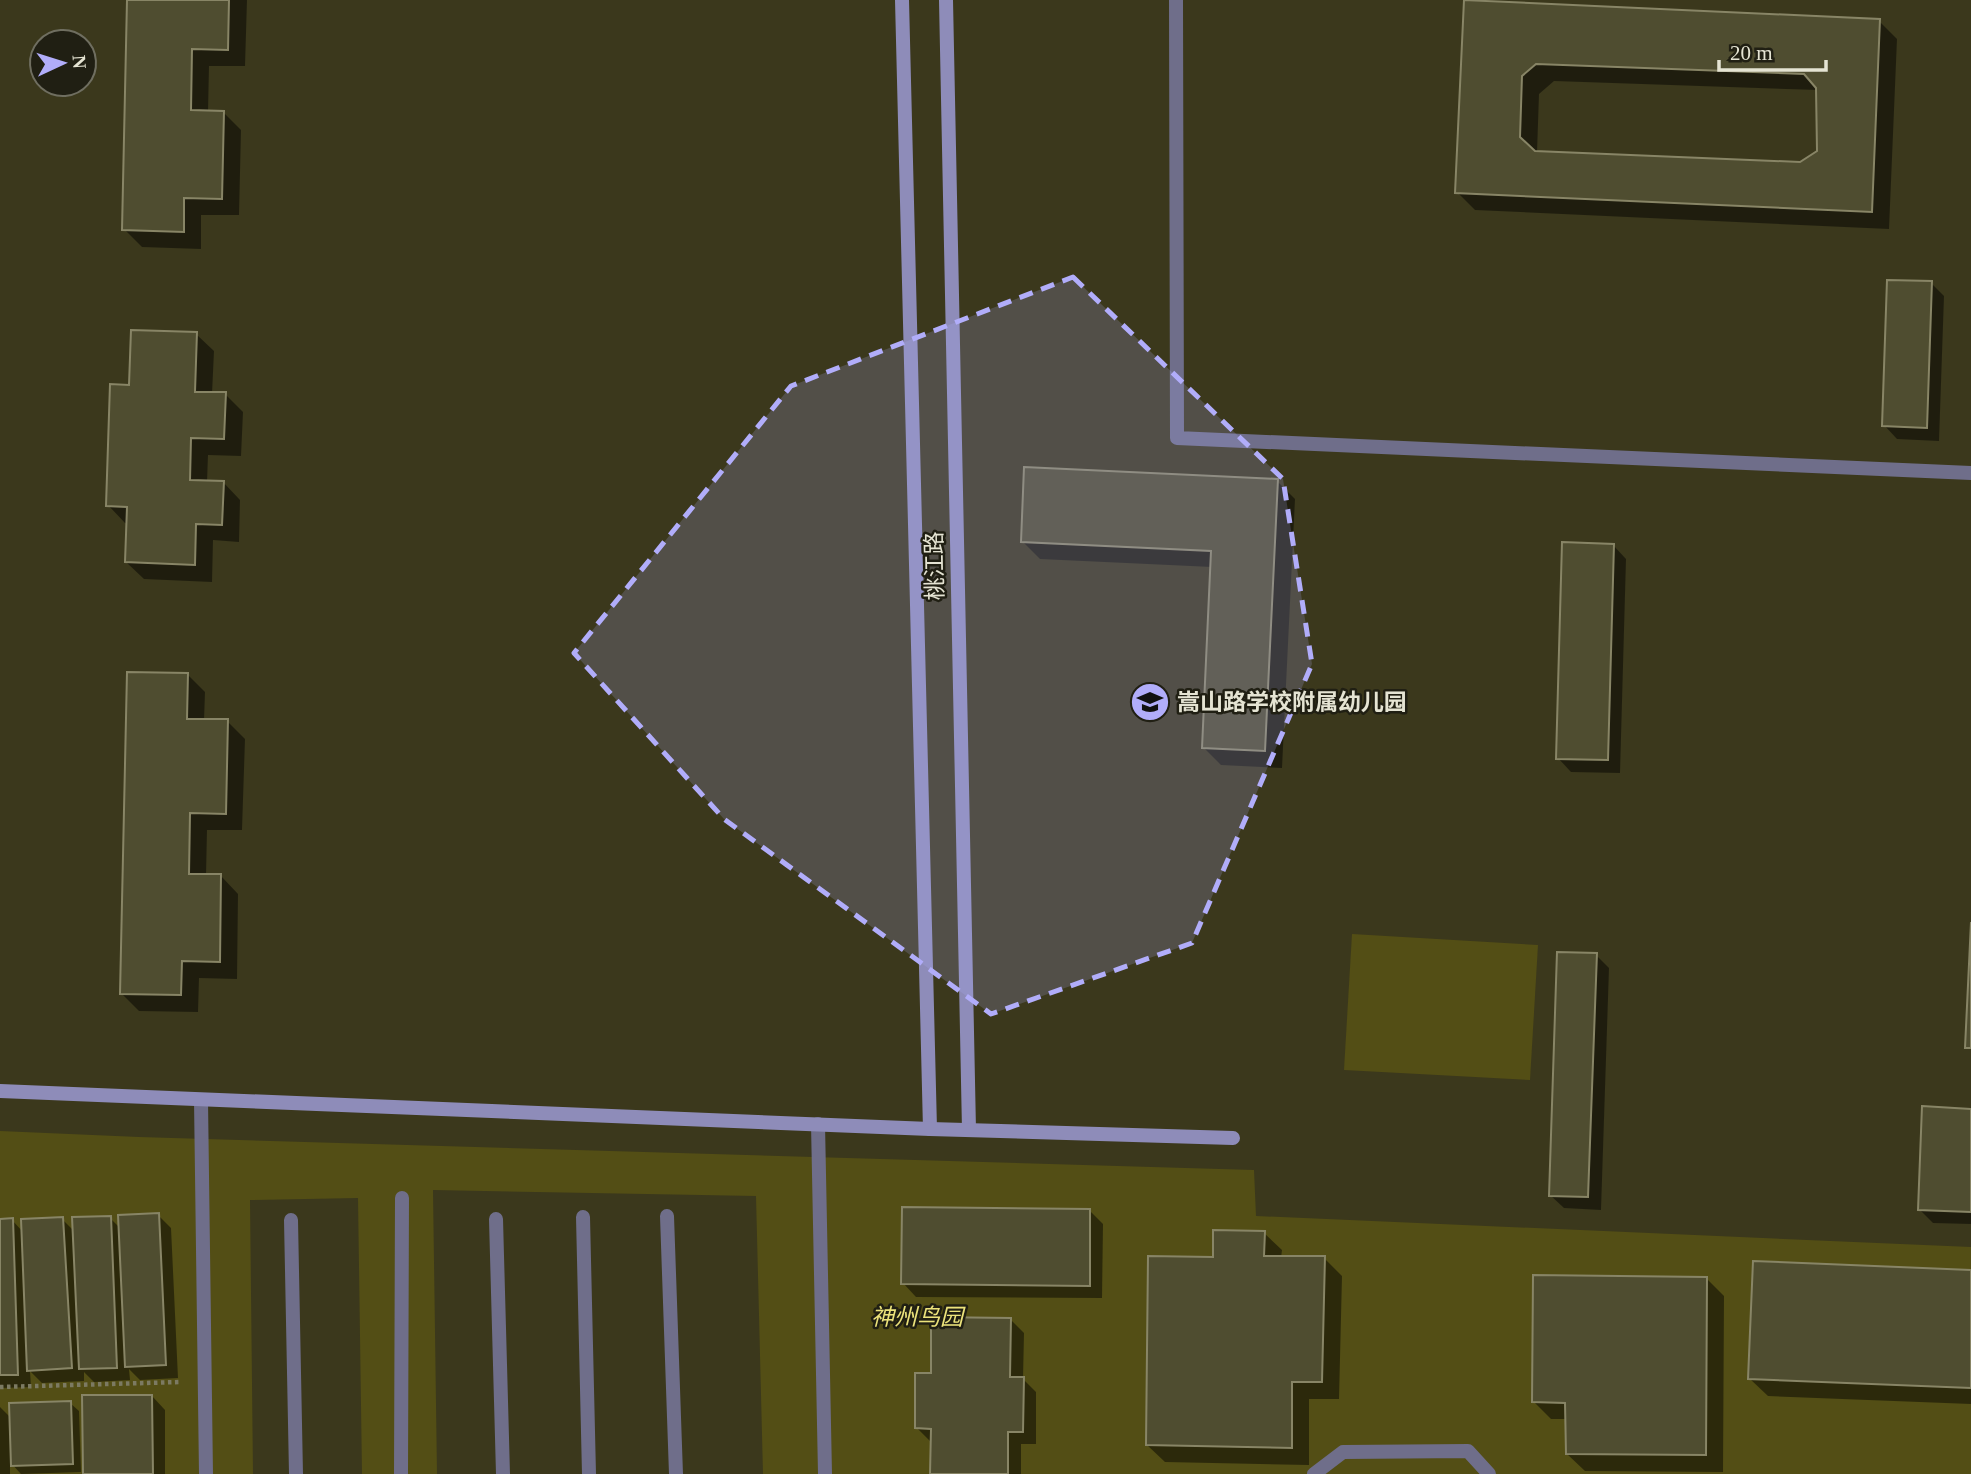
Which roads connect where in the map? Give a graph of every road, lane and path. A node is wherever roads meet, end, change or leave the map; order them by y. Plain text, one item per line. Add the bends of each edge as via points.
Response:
1 (902, 0) edge
2 (946, 0) edge
3 (1176, 0) edge
4 (1971, 473) edge
5 (0, 1091) edge
6 (201, 1100) junction
7 (818, 1124) junction
8 (930, 1129) junction
9 (969, 1130) junction
10 (1233, 1138) dead end
11 (402, 1198) dead end
12 (667, 1216) dead end
13 (583, 1217) dead end
14 (496, 1219) dead end
15 (291, 1220) dead end
16 (204, 1381) junction
17 (0, 1387) edge
18 (206, 1474) edge
19 (296, 1474) edge
20 (401, 1474) edge
21 (503, 1474) edge
22 (589, 1474) edge
23 (676, 1474) edge
24 (825, 1474) edge
25 (1314, 1474) edge
26 (1489, 1474) edge

1 - 8 street, 桃江路
2 - 9 street, 桃江路
3 - 4 street via 1177,438
5 - 6 street
6 - 7 street
6 - 16 street
7 - 8 street
7 - 24 street
8 - 9 street
9 - 10 street
11 - 20 street
12 - 23 street
13 - 22 street
14 - 21 street
15 - 19 street
16 - 17 path
16 - 18 street
25 - 26 street via 1343,1452 1454,1451 1468,1451

